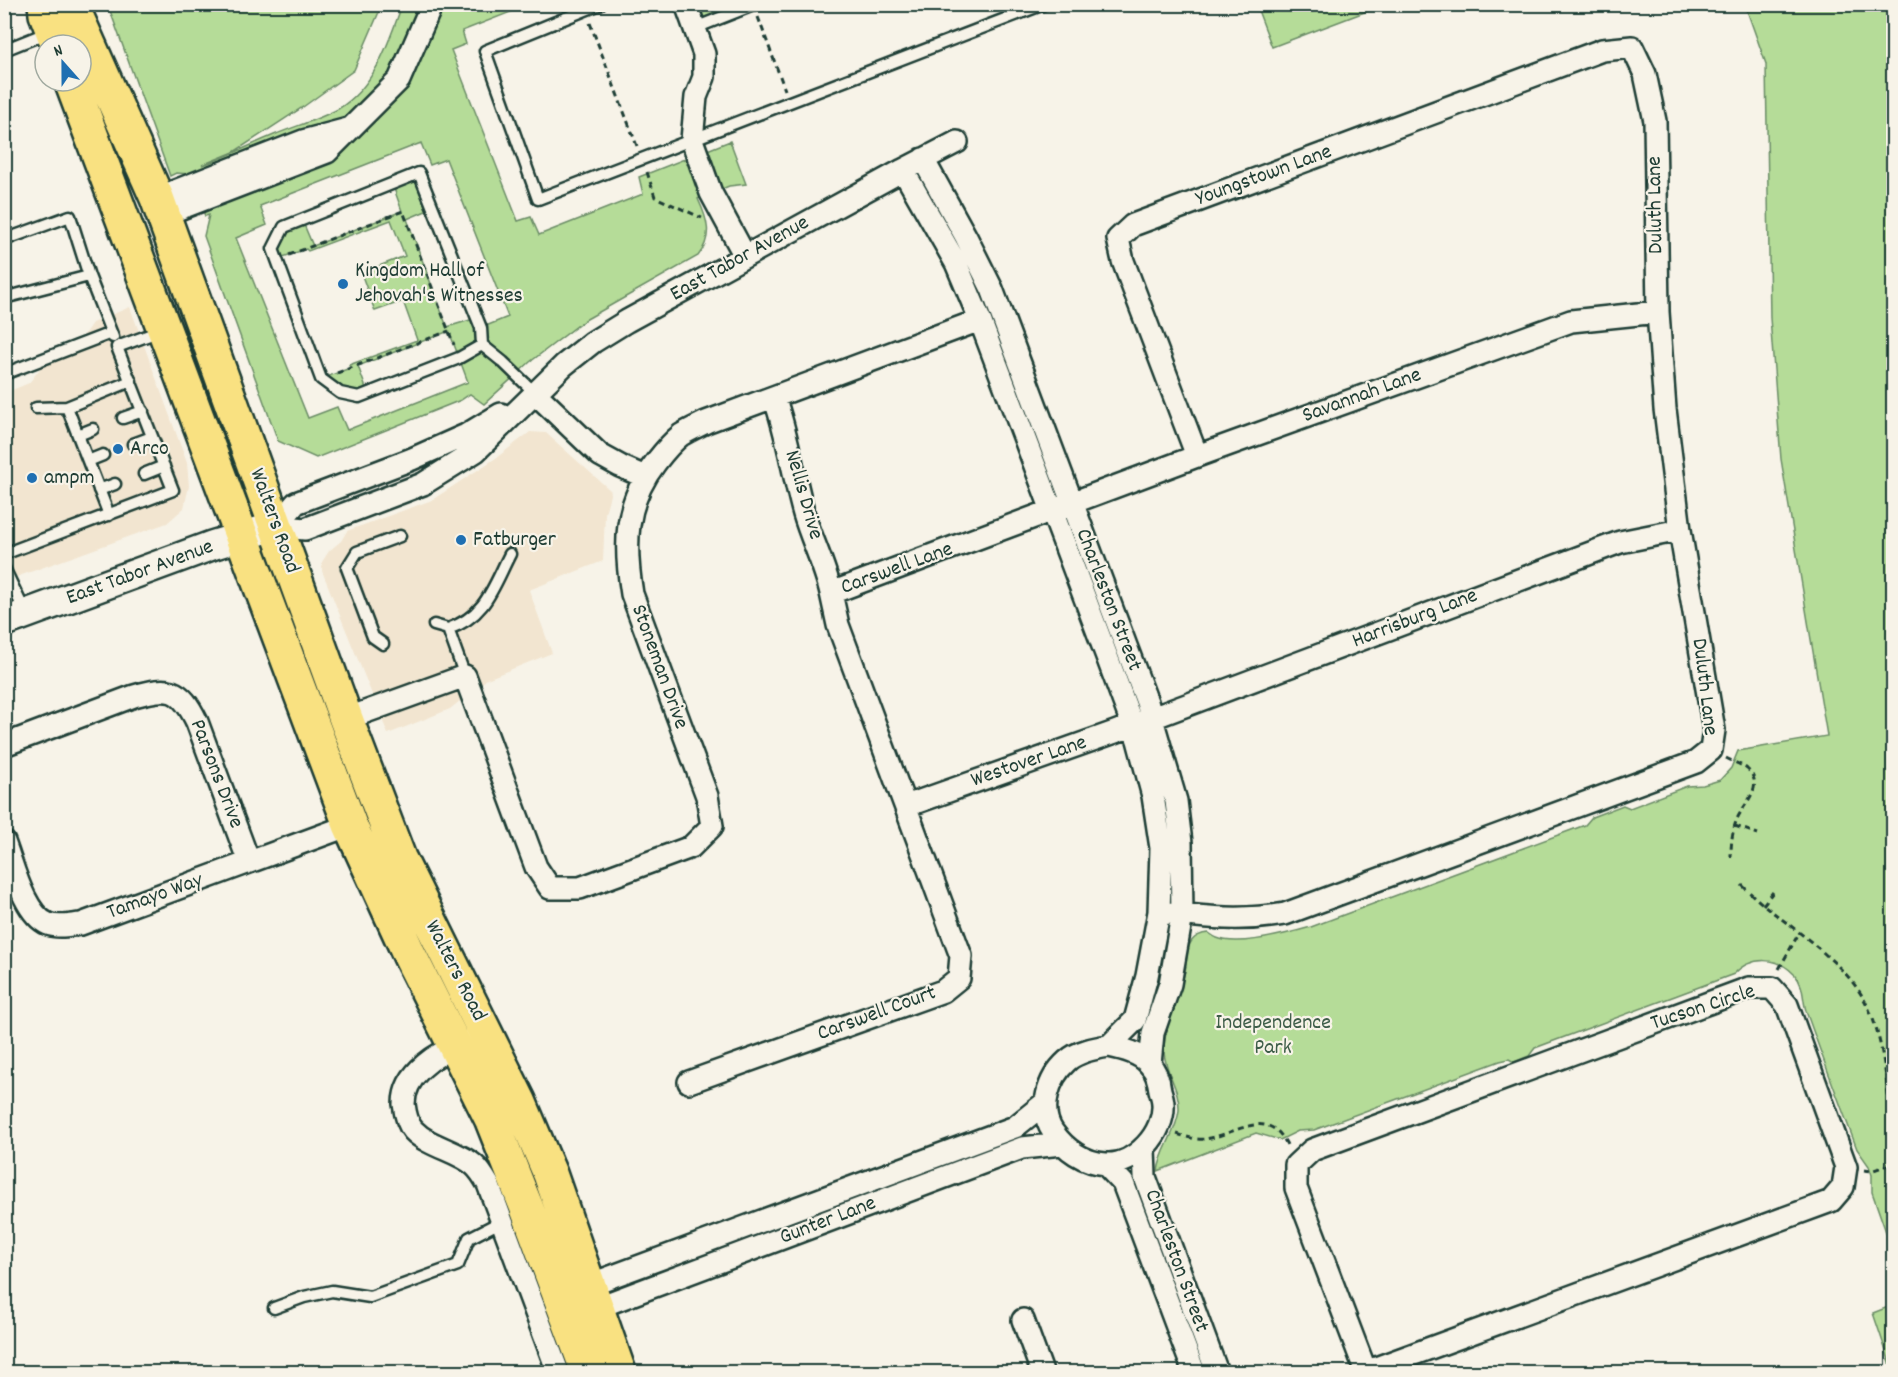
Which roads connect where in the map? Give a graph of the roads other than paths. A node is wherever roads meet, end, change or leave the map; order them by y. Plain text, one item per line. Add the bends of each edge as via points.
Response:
1 (71, 4) edge
2 (432, 4) edge
3 (600, 4) edge
4 (686, 4) edge
5 (1044, 4) edge
6 (755, 5) edge
7 (52, 27) edge
8 (694, 28) junction
9 (1632, 47) joint
10 (4, 50) edge
11 (75, 93) edge
12 (692, 140) junction
13 (957, 142) dead end
14 (923, 159) junction
15 (903, 170) junction
16 (160, 207) junction
17 (4, 240) edge
18 (745, 256) junction
19 (89, 276) junction
20 (4, 298) edge
21 (1658, 312) junction
22 (980, 320) junction
23 (163, 329) junction
24 (111, 333) junction
25 (482, 345) junction
26 (117, 347) junction
27 (4, 374) edge
28 (131, 381) junction
29 (535, 393) junction
30 (774, 397) junction
31 (67, 407) junction
32 (36, 408) dead end
33 (143, 411) junction
34 (123, 418) dead end
35 (93, 429) dead end
36 (78, 435) junction
37 (152, 437) junction
38 (133, 444) dead end
39 (103, 455) dead end
40 (1197, 456) junction
41 (88, 461) junction
42 (164, 466) junction
43 (144, 474) dead end
44 (645, 477) junction
45 (115, 484) dead end
46 (99, 490) junction
47 (1072, 504) junction
48 (1052, 511) junction
49 (109, 515) junction
50 (276, 526) junction
51 (1680, 530) junction
52 (242, 536) junction
53 (400, 536) dead end
54 (4, 554) edge
55 (510, 554) dead end
56 (4, 568) edge
57 (831, 593) junction
58 (16, 619) edge
59 (434, 625) dead end
60 (448, 629) junction
61 (383, 644) dead end
62 (465, 676) junction
63 (1152, 718) junction
64 (346, 719) junction
65 (1132, 726) junction
66 (4, 745) edge
67 (906, 806) junction
68 (350, 825) junction
69 (4, 842) edge
70 (249, 862) junction
71 (1160, 912) junction
72 (1182, 915) junction
73 (486, 1032) junction
74 (456, 1045) junction
75 (1109, 1046) junction
76 (1150, 1064) junction
77 (688, 1082) dead end
78 (1046, 1102) junction
79 (1062, 1144) junction
80 (1144, 1149) junction
81 (1106, 1165) junction
82 (502, 1221) junction
83 (593, 1296) junction
84 (274, 1308) dead end
85 (1023, 1320) dead end
86 (558, 1372) edge
87 (588, 1372) edge
88 (619, 1372) edge
89 (1042, 1372) edge
90 (1194, 1372) edge
91 (1217, 1372) edge
92 (1366, 1372) edge

1 - 16 main road, Walters Road
2 - 16 street via 399,80 327,152
3 - 12 lane via 485,51 538,199
4 - 8 street
5 - 12 lane
6 - 8 lane
7 - 10 lane
8 - 12 street via 704,54 704,77 696,97
9 - 21 street, Duluth Lane via 1645,74 1655,122
9 - 40 street, Youngstown Lane via 1602,50 1133,225 1118,239
11 - 23 main road, Walters Road
12 - 18 street via 711,193
13 - 14 street, East Tabor Avenue
14 - 15 street, East Tabor Avenue
14 - 47 street, Charleston Street via 992,289
15 - 18 street, East Tabor Avenue
15 - 22 street, Charleston Street via 956,263
16 - 50 main road, Walters Road
17 - 19 lane via 70,216
18 - 29 street, East Tabor Avenue via 593,342
19 - 20 lane
19 - 24 lane
21 - 40 street, Savannah Lane via 1571,321
21 - 51 street, Duluth Lane
22 - 30 street, Stoneman Drive
22 - 48 street, Charleston Street
23 - 26 lane
23 - 52 main road, Walters Road
24 - 26 lane
24 - 27 lane
25 - 25 lane via 359,398 340,393 321,379 273,249 284,227 419,173 481,328
25 - 29 lane
26 - 28 lane
28 - 31 lane
28 - 33 lane
29 - 44 street via 600,454
29 - 50 street, East Tabor Avenue via 476,450 423,484 305,529
30 - 44 street, Stoneman Drive via 681,435
30 - 57 street, Nellis Drive via 804,516
31 - 32 lane
31 - 36 lane
33 - 34 lane
33 - 37 lane
35 - 36 lane
36 - 41 lane
37 - 38 lane
37 - 42 lane
39 - 41 lane
40 - 47 street, Savannah Lane
41 - 46 lane
42 - 43 lane
42 - 49 lane via 173,490
44 - 62 street, Stoneman Drive via 628,527 626,561 632,594 707,796 711,826 691,847 580,888 550,888 536,867
45 - 46 lane
46 - 49 lane
47 - 48 street, Carswell Lane
47 - 63 street, Charleston Street
48 - 57 street, Carswell Lane
48 - 65 street, Charleston Street
49 - 54 lane
50 - 52 main road, East Tabor Avenue
50 - 64 main road, Walters Road
51 - 63 street, Harrisburg Lane via 1620,542
51 - 72 street, Duluth Lane via 1714,730 1711,750 1696,762 1285,914 1227,920
52 - 58 main road, East Tabor Avenue
52 - 68 main road, Walters Road
53 - 61 lane via 357,552 347,568 373,637
55 - 60 lane via 484,604 465,623
56 - 58 lane
57 - 67 street, Carswell Lane via 838,625
59 - 60 lane
60 - 62 lane
62 - 64 street
63 - 65 street, Westover Lane
63 - 72 street, Charleston Street via 1176,801
64 - 73 main road, Walters Road via 399,858
65 - 67 street, Westover Lane
65 - 71 street, Charleston Street via 1153,796 1161,848
66 - 70 street, Parsons Drive via 134,696 155,690 172,691 188,702
67 - 77 street, Carswell Court via 962,957 959,978 943,991
68 - 70 street, Tamayo Way
68 - 74 main road, Walters Road
69 - 70 street, Tamayo Way via 27,903 36,916 48,924 63,926 81,924
71 - 72 street, Duluth Lane
71 - 75 street, Charleston Street via 1135,1020
72 - 76 street, Charleston Street via 1170,984 1153,1033
73 - 74 street, Walters Road
73 - 83 main road, Walters Road via 550,1174
74 - 82 street, Walters Road via 418,1070 408,1083 404,1096 406,1115 414,1130 479,1170
74 - 87 main road, Walters Road via 496,1129
75 - 76 street via 1131,1051
75 - 78 street via 1088,1050 1068,1060 1052,1078
76 - 80 street via 1164,1105 1158,1128
78 - 79 street via 1049,1126
78 - 83 street, Gunter Lane via 1015,1127
79 - 81 street via 1081,1158
79 - 83 street, Gunter Lane via 1022,1148
80 - 81 street via 1126,1160
80 - 91 street, Charleston Street via 1145,1177
81 - 90 street, Charleston Street via 1123,1183
82 - 84 lane via 469,1238 458,1265 370,1297 332,1291
82 - 86 street, Walters Road
83 - 88 main road, Walters Road
85 - 89 street
92 - 92 street, Tucson Circle via 1296,1188 1296,1165 1312,1150 1749,988 1772,988 1787,1005 1846,1167 1843,1187 1831,1201

